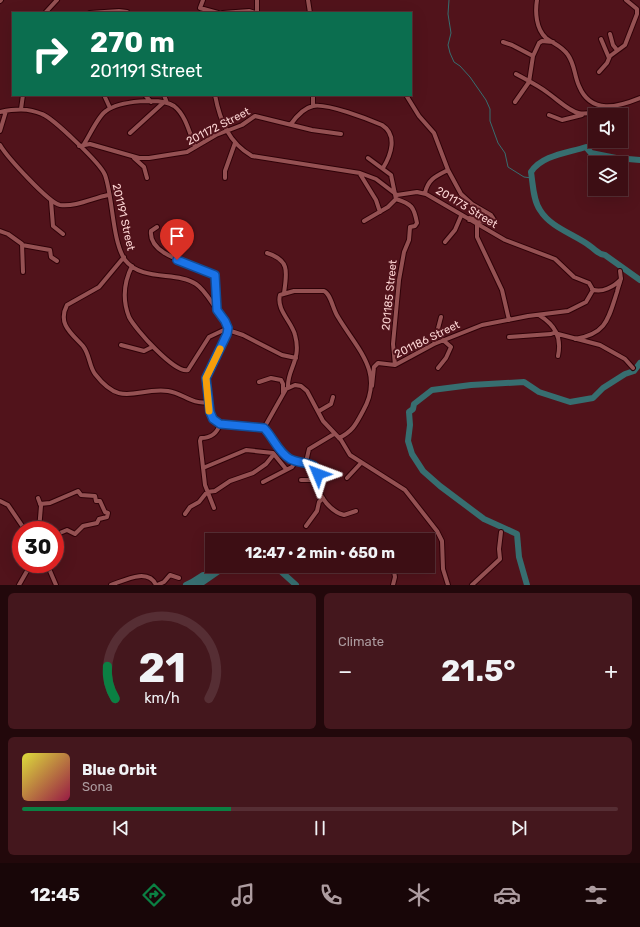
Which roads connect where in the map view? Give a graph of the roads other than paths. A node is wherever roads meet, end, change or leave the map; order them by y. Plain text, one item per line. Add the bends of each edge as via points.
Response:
1 (57, 0) edge
2 (203, 0) edge
3 (257, 0) edge
4 (308, 0) edge
5 (537, 0) edge
6 (626, 0) edge
7 (46, 12) edge
8 (104, 12) edge
9 (127, 12) edge
10 (214, 12) edge
11 (236, 12) edge
12 (252, 12) edge
13 (256, 12) edge
14 (310, 12) edge
15 (610, 34) dead end
16 (601, 39) dead end
17 (503, 42) dead end
18 (554, 42) junction
19 (617, 50) junction
20 (533, 56) junction
21 (609, 58) junction
22 (599, 72) dead end
23 (516, 74) dead end
24 (529, 82) junction
25 (23, 96) edge
26 (104, 96) edge
27 (146, 96) edge
28 (164, 96) edge
29 (215, 96) edge
30 (313, 96) edge
31 (407, 96) edge
32 (640, 98) edge
33 (151, 102) junction
34 (515, 102) dead end
35 (165, 103) junction
36 (313, 106) junction
37 (606, 107) junction
38 (110, 108) junction
39 (21, 109) junction
40 (6, 111) junction
41 (0, 112) edge
42 (582, 114) junction
43 (549, 116) dead end
44 (291, 124) junction
45 (0, 131) edge
46 (130, 132) dead end
47 (226, 132) junction
48 (341, 134) dead end
49 (235, 143) junction
50 (84, 144) junction
51 (0, 145) edge
52 (79, 146) junction
53 (195, 147) junction
54 (130, 156) junction
55 (368, 158) dead end
56 (383, 168) junction
57 (448, 170) junction
58 (360, 173) junction
59 (147, 178) dead end
60 (225, 178) dead end
61 (425, 193) junction
62 (395, 194) junction
63 (108, 195) junction
64 (396, 199) junction
65 (51, 201) junction
66 (380, 212) junction
67 (461, 216) junction
68 (469, 220) junction
69 (364, 221) dead end
70 (477, 225) junction
71 (156, 227) dead end
72 (0, 231) edge
73 (64, 234) dead end
74 (445, 242) dead end
75 (22, 245) junction
76 (267, 253) dead end
77 (124, 257) junction
78 (57, 261) dead end
79 (132, 266) junction
80 (620, 271) dead end
81 (23, 272) dead end
82 (621, 278) junction
83 (592, 289) junction
84 (284, 293) junction
85 (217, 310) junction
86 (539, 315) junction
87 (441, 317) dead end
88 (509, 320) junction
89 (228, 329) junction
90 (557, 333) junction
91 (509, 337) dead end
92 (575, 339) junction
93 (443, 340) junction
94 (434, 344) junction
95 (120, 345) dead end
96 (152, 347) junction
97 (558, 356) dead end
98 (296, 358) junction
99 (395, 365) junction
100 (438, 368) dead end
101 (633, 368) dead end
102 (259, 382) dead end
103 (372, 386) junction
104 (288, 387) junction
105 (283, 394) junction
106 (333, 397) dead end
107 (208, 402) junction
108 (319, 411) junction
109 (220, 424) junction
110 (264, 428) junction
111 (334, 434) junction
112 (339, 438) junction
113 (274, 454) junction
114 (296, 461) junction
115 (306, 462) junction
116 (361, 463) junction
117 (203, 468) junction
118 (286, 469) junction
119 (347, 478) dead end
120 (301, 480) dead end
121 (317, 480) junction
122 (263, 482) dead end
123 (207, 492) junction
124 (38, 498) dead end
125 (323, 498) junction
126 (0, 501) edge
127 (40, 504) junction
128 (214, 508) dead end
129 (356, 511) dead end
130 (185, 514) dead end
131 (19, 521) edge
132 (39, 521) edge
133 (306, 526) dead end
134 (64, 531) edge
135 (500, 532) dead end
136 (26, 573) edge
137 (51, 573) edge
138 (394, 573) edge
139 (179, 578) dead end
140 (19, 585) edge
141 (56, 585) edge
142 (111, 585) edge
143 (156, 585) edge
144 (393, 585) edge
145 (448, 585) edge
146 (472, 585) edge

1 - 7 street
2 - 10 street via 200,8
3 - 13 street
4 - 14 street
5 - 18 street via 536,14 543,35
6 - 19 street via 638,12 624,45
8 - 9 street
11 - 12 street
15 - 19 street
16 - 21 street
17 - 20 street
18 - 20 street via 540,42
18 - 37 street via 572,60 580,90 593,102
19 - 21 street
20 - 24 street
21 - 22 street
23 - 24 street
24 - 34 street
24 - 42 street via 573,112
25 - 39 street
26 - 38 street
27 - 33 street
28 - 35 street
29 - 47 street
30 - 36 street
31 - 57 street via 434,133
32 - 37 street via 621,106
33 - 35 street
33 - 38 street via 131,101
35 - 46 street
35 - 53 street via 175,107 181,115
36 - 44 street via 303,111
36 - 56 street via 334,108 385,127 392,148
37 - 42 street
38 - 50 street
39 - 40 street, 201191 Street
39 - 52 street, 201191 Street via 47,116
40 - 41 street, 201191 Street
40 - 45 street
42 - 43 street via 562,120
44 - 47 street, 201172 Street via 255,116
44 - 48 street, 201172 Street
47 - 49 street
47 - 53 street, 201172 Street
49 - 58 street via 244,152 257,158
49 - 60 street
50 - 52 street
50 - 54 street, 201172 Street
51 - 65 street via 9,158
52 - 63 street, 201191 Street via 104,172
53 - 54 street, 201172 Street via 183,153 154,158
54 - 59 street via 144,167
55 - 56 street
56 - 62 street via 393,177
57 - 61 street via 439,173 429,182
57 - 68 street via 461,194 491,215 495,221 488,223 472,218
58 - 62 street via 376,179
58 - 66 street
61 - 62 street, 201173 Street
61 - 67 street, 201173 Street
62 - 64 street
63 - 65 street via 69,205
63 - 77 street, 201191 Street
64 - 66 street via 392,205
64 - 99 street, 201185 Street via 407,202 413,208 417,223 410,227 399,280 393,344
65 - 73 street via 53,226
66 - 69 street
67 - 68 street, 201173 Street
67 - 74 street via 455,230
68 - 70 street, 201173 Street
70 - 83 street, 201173 Street via 505,240 554,259 574,277 589,283
70 - 88 street via 477,235 506,301
71 - 85 street via 150,235 159,249 177,260 215,275
72 - 75 street
75 - 78 street via 50,250 51,256
75 - 81 street
76 - 84 street via 278,258 284,265
77 - 79 street, 201191 Street
77 - 107 street via 95,290 67,305 64,319 67,330 85,350 94,373 112,390 129,395 168,391 197,403
79 - 85 street, 201191 Street via 148,274 195,284
79 - 96 street via 124,288 126,305 132,321
80 - 82 street
82 - 83 street via 614,286 600,290
82 - 92 street via 614,307 599,330 590,336
83 - 86 street, 201186 Street via 588,300 580,306 563,312
84 - 98 street via 280,296 280,305 295,334 298,352
84 - 103 street via 321,290 328,292 336,314 362,352 369,368
85 - 89 street, 201191 Street
86 - 88 street, 201186 Street
86 - 90 street
87 - 94 street
88 - 93 street, 201186 Street via 476,327
89 - 96 street via 209,337 187,371 177,368
89 - 98 street via 282,355
89 - 107 street via 207,375
90 - 91 street
90 - 92 street
90 - 97 street
92 - 101 street via 605,348 625,359
93 - 94 street, 201186 Street
93 - 100 street via 451,347
94 - 99 street, 201186 Street
95 - 96 street via 144,351
98 - 104 street
99 - 103 street, 201186 Street via 375,365
102 - 105 street via 271,378 281,380
103 - 112 street via 370,399 355,427
104 - 105 street
104 - 108 street via 295,385 305,389
105 - 110 street
106 - 108 street via 331,404
107 - 109 street via 212,417
108 - 111 street via 323,421
109 - 110 street
109 - 117 street via 214,435 200,440
110 - 114 street via 284,453
111 - 112 street
111 - 115 street via 310,449
112 - 116 street via 350,455
113 - 117 street via 244,451
113 - 118 street
113 - 123 street via 253,474
114 - 115 street
114 - 118 street
115 - 121 street via 317,470
116 - 119 street
116 - 145 street via 405,490 437,531 442,541 443,569
117 - 123 street
118 - 122 street
120 - 121 street
121 - 125 street
123 - 128 street
123 - 130 street
124 - 127 street
125 - 129 street via 340,515 349,515
125 - 133 street
126 - 131 street via 8,505
127 - 132 street
127 - 134 street via 50,503 78,491 81,495 95,496 96,501 100,501 108,513 107,517 99,519 97,523 83,526 75,534
135 - 146 street via 500,559
136 - 140 street
137 - 141 street
138 - 144 street
139 - 143 street via 170,576
142 - 143 street via 142,576 151,579

